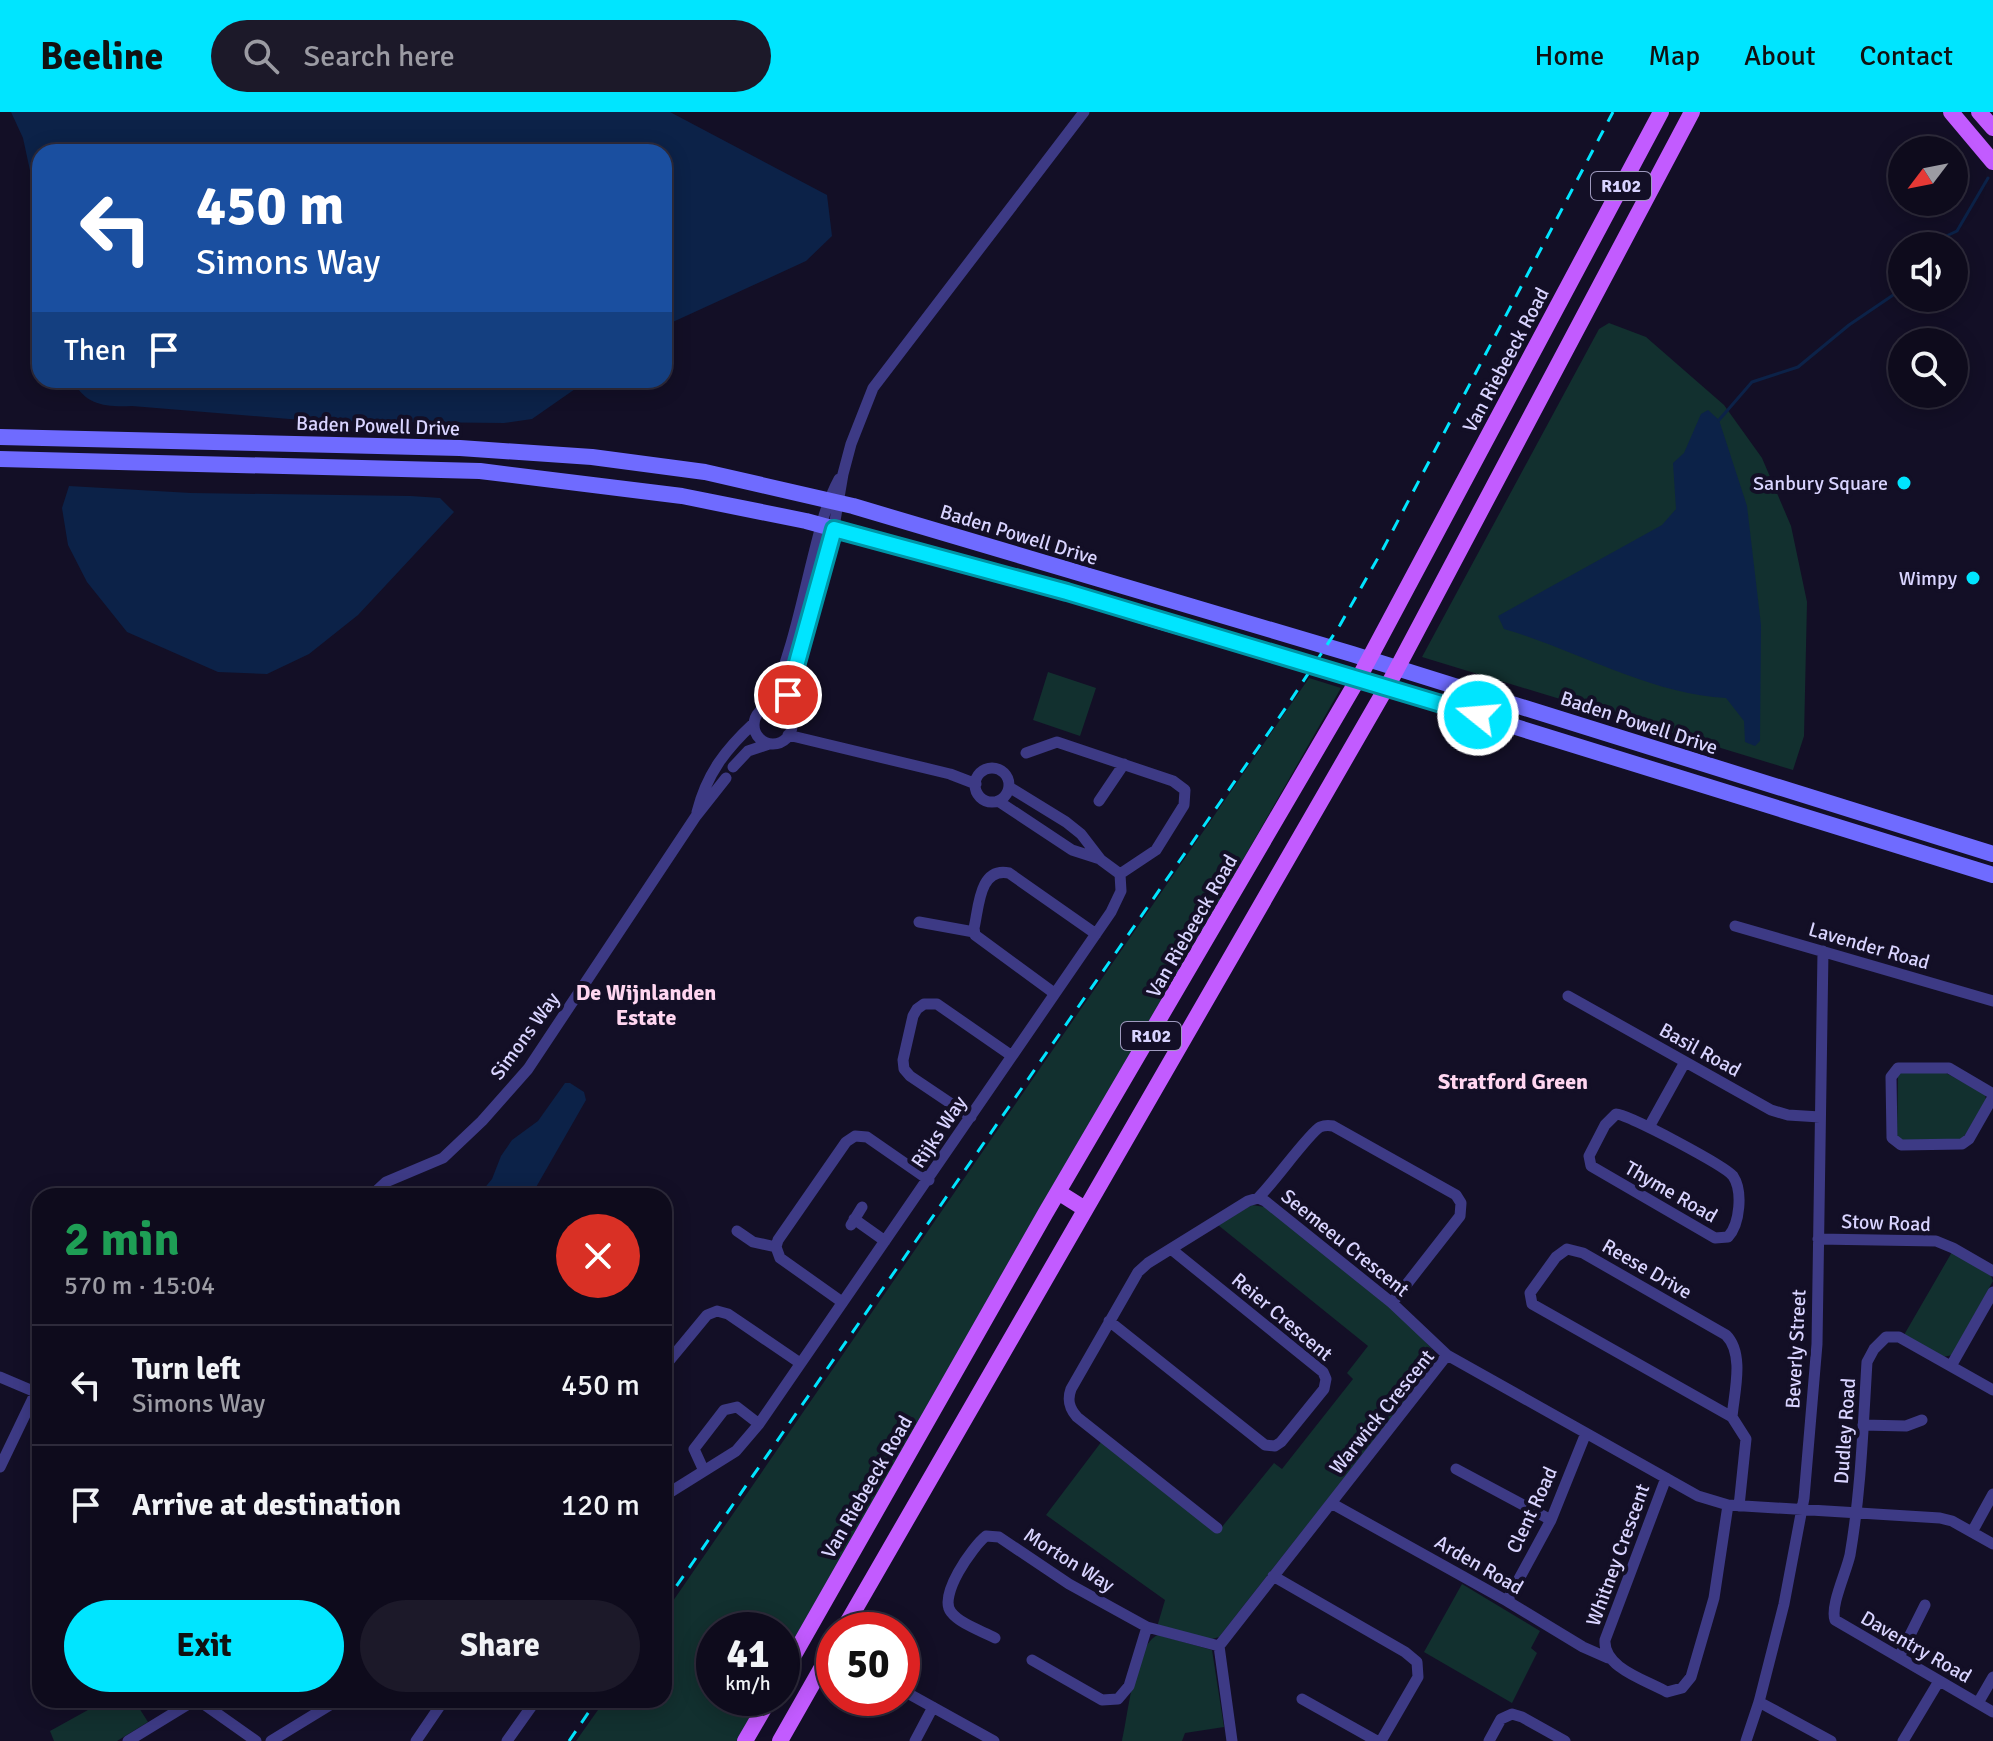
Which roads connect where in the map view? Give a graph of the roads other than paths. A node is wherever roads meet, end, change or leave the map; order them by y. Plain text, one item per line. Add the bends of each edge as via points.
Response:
1 (1084, 112) edge
2 (1661, 112) edge
3 (1692, 112) edge
4 (1951, 112) edge
5 (1979, 112) edge
6 (1993, 128) edge
7 (1993, 162) edge
8 (0, 437) edge
9 (0, 459) edge
10 (834, 501) junction
11 (828, 527) junction
12 (768, 707) junction
13 (784, 711) junction
14 (754, 723) junction
15 (788, 735) junction
16 (769, 744) junction
17 (1026, 753) dead end
18 (1124, 764) junction
19 (976, 784) junction
20 (1009, 787) junction
21 (998, 801) junction
22 (1099, 801) dead end
23 (1050, 811) junction
24 (696, 816) junction
25 (1039, 827) junction
26 (1993, 854) edge
27 (1101, 860) junction
28 (1120, 874) junction
29 (1993, 875) edge
30 (919, 922) dead end
31 (1735, 926) dead end
32 (974, 932) junction
33 (1096, 934) junction
34 (1823, 951) junction
35 (1054, 993) junction
36 (1568, 996) dead end
37 (1993, 1001) edge
38 (1012, 1056) junction
39 (1685, 1062) junction
40 (1993, 1096) edge
41 (971, 1117) junction
42 (1820, 1117) junction
43 (1649, 1127) junction
44 (929, 1180) junction
45 (380, 1188) edge
46 (1058, 1192) junction
47 (1258, 1198) junction
48 (862, 1207) dead end
49 (1085, 1209) junction
50 (737, 1231) dead end
51 (1818, 1239) junction
52 (885, 1241) junction
53 (776, 1247) junction
54 (1171, 1249) junction
55 (1993, 1271) edge
56 (1993, 1292) edge
57 (842, 1302) junction
58 (1392, 1303) junction
59 (1109, 1321) junction
60 (1447, 1355) junction
61 (672, 1357) edge
62 (800, 1363) junction
63 (1951, 1366) junction
64 (0, 1377) edge
65 (32, 1390) edge
66 (1993, 1390) edge
67 (32, 1405) edge
68 (1732, 1417) junction
69 (1922, 1420) dead end
70 (759, 1424) junction
71 (1863, 1425) junction
72 (1586, 1433) junction
73 (0, 1467) edge
74 (1456, 1469) dead end
75 (704, 1471) junction
76 (1666, 1478) junction
77 (672, 1491) edge
78 (1993, 1494) edge
79 (883, 1498) junction
80 (1331, 1503) junction
81 (1734, 1505) junction
82 (1802, 1508) junction
83 (1858, 1512) junction
84 (909, 1515) junction
85 (1551, 1520) junction
86 (1217, 1528) dead end
87 (1972, 1532) junction
88 (1993, 1544) edge
89 (1273, 1576) junction
90 (1507, 1601) junction
91 (1925, 1605) dead end
92 (853, 1612) edge
93 (1147, 1627) junction
94 (995, 1638) dead end
95 (800, 1644) edge
96 (1219, 1646) junction
97 (1899, 1657) junction
98 (1608, 1658) junction
99 (1032, 1660) dead end
100 (1993, 1677) edge
101 (816, 1678) edge
102 (1939, 1681) junction
103 (1302, 1699) dead end
104 (920, 1700) edge
105 (1759, 1702) junction
106 (1978, 1703) junction
107 (933, 1707) junction
108 (184, 1708) edge
109 (209, 1708) edge
110 (325, 1708) edge
111 (439, 1708) edge
112 (530, 1708) edge
113 (1993, 1712) edge
114 (760, 1716) edge
115 (128, 1741) edge
116 (256, 1741) edge
117 (271, 1741) edge
118 (416, 1741) edge
119 (507, 1741) edge
120 (745, 1741) edge
121 (780, 1741) edge
122 (915, 1741) edge
123 (994, 1741) edge
124 (1232, 1741) edge
125 (1379, 1741) edge
126 (1489, 1741) edge
127 (1565, 1741) edge
128 (1746, 1741) edge
129 (1831, 1741) edge
130 (1903, 1741) edge

1 - 10 street via 873,388
2 - 46 main road, Van Riebeeck Road / R102 via 1361,674
3 - 49 main road, R102 via 1393,676
4 - 7 main road
5 - 6 main road
8 - 10 main road, Baden Powell Drive via 460,448 592,457 705,472
9 - 11 main road, Baden Powell Drive via 480,471 682,496
10 - 11 street
10 - 26 main road, Baden Powell Drive
11 - 12 street
11 - 13 street
11 - 29 main road, Baden Powell Drive via 1277,654
12 - 13 street
12 - 14 street
13 - 15 street via 791,725
14 - 16 street via 756,734
14 - 24 street, Simons Way via 710,774
15 - 16 street
15 - 19 street
16 - 24 street, Simons Way via 748,751
17 - 18 street via 1057,742
18 - 22 street
18 - 28 street via 1173,781 1186,797 1156,850
19 - 20 street via 980,774 995,769 1005,774
19 - 21 street via 982,799
20 - 21 street
20 - 23 street
21 - 25 street
23 - 25 street
23 - 27 street via 1081,834
24 - 45 street, Simons Way via 528,1069 443,1158
25 - 27 street via 1072,850
27 - 28 street
28 - 33 street, Rijks Way via 1117,902
30 - 32 street
31 - 34 street, Lavender Road
32 - 33 street via 985,883 1001,871
32 - 35 street via 979,941
33 - 35 street, Rijks Way
34 - 37 street, Lavender Road
34 - 42 street, Beverly Street
35 - 38 street, Rijks Way
36 - 39 street, Basil Road
38 - 41 street, Rijks Way
38 - 41 street via 937,1004 924,1004 914,1012 904,1069
39 - 42 street, Basil Road via 1779,1114
39 - 43 street
40 - 40 street via 1962,1144 1901,1145 1892,1138 1891,1077 1898,1068 1949,1068
41 - 44 street, Rijks Way
42 - 51 street, Beverly Street
43 - 43 street, Thyme Road via 1730,1173 1737,1188 1737,1224 1728,1237 1715,1238 1589,1164 1597,1139 1616,1114
44 - 52 street, Rijks Way
44 - 53 street via 867,1137 852,1138
46 - 49 main road
46 - 79 main road, Van Riebeeck Road / R102
47 - 54 street, Seemeeu Crescent
47 - 58 street, Seemeeu Crescent
47 - 58 street via 1316,1130 1328,1125 1456,1195 1460,1216
48 - 52 street via 852,1222
49 - 84 main road, R102
50 - 53 street via 753,1242
51 - 55 street, Stow Road via 1936,1241
51 - 82 street, Beverly Street via 1817,1344
52 - 57 street, Rijks Way
53 - 57 street via 783,1261
54 - 59 street, Seemeeu Crescent via 1138,1272
54 - 59 street, Reier Crescent via 1323,1372 1324,1389 1281,1442 1263,1443
56 - 63 street
57 - 62 street, Rijks Way
58 - 60 street, Seemeeu Crescent
59 - 86 street, Seemeeu Crescent via 1071,1389 1070,1408
60 - 72 street, Warwick Crescent
60 - 80 street, Warwick Crescent
61 - 62 street via 707,1315 717,1311
62 - 70 street, Rijks Way
63 - 66 street, Dudley Road
63 - 71 street, Dudley Road via 1899,1337 1886,1337 1867,1362
64 - 65 street
67 - 73 street
68 - 68 street, Reese Drive via 1532,1304 1530,1293 1556,1257 1567,1249 1583,1253 1726,1335 1736,1354
68 - 81 street, Reese Drive via 1746,1439
69 - 71 street via 1906,1426
70 - 75 street, Rijks Way via 736,1451
70 - 75 street via 737,1407 724,1410 694,1449
71 - 83 street, Dudley Road
72 - 76 street, Warwick Crescent
72 - 85 street, Clent Road
74 - 85 street
75 - 77 street, Rijks Way
76 - 81 street, Warwick Crescent via 1698,1496
76 - 98 street, Whitney Crescent via 1605,1640
78 - 87 street
79 - 84 main road
79 - 95 main road, Van Riebeeck Road / R102
80 - 89 street, Warwick Crescent
80 - 90 street, Arden Road
81 - 82 street, Warwick Crescent
81 - 98 street, Whitney Crescent via 1688,1684 1667,1692
82 - 83 street, Warwick Crescent
82 - 105 street, Beverly Street
83 - 87 street, Warwick Crescent via 1940,1518
83 - 97 street, Daventry Road via 1833,1613 1835,1620
84 - 92 main road, R102
85 - 90 street, Clent Road
87 - 88 street, Warwick Crescent
89 - 96 street, Warwick Crescent
89 - 125 street via 1417,1662 1418,1677
90 - 98 street, Arden Road
91 - 97 street
93 - 94 street, Morton Way via 999,1537 986,1536 974,1545 947,1596 948,1608 953,1616
93 - 96 street, Morton Way
93 - 99 street via 1129,1686 1118,1699 1102,1700
96 - 124 street
97 - 102 street, Daventry Road
100 - 106 street
101 - 121 main road
102 - 106 street, Daventry Road
102 - 130 street
103 - 125 street
104 - 107 street
105 - 128 street, Beverly Street
105 - 129 street
106 - 113 street, Daventry Road
107 - 122 street
107 - 123 street
108 - 115 street
109 - 116 street
110 - 117 street
111 - 118 street
112 - 119 street
114 - 120 main road
126 - 127 street via 1501,1719 1512,1714

